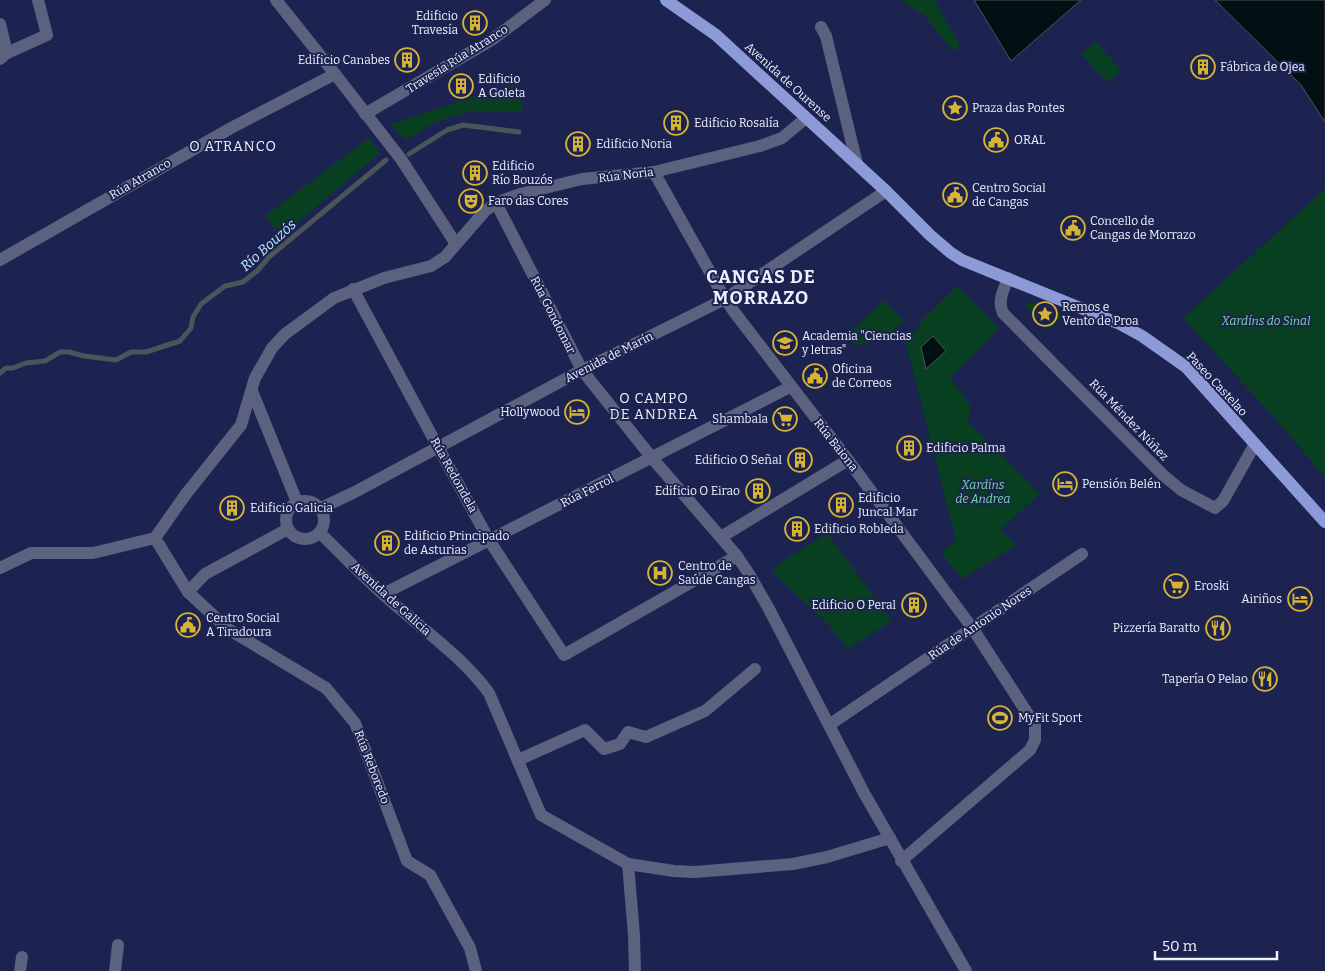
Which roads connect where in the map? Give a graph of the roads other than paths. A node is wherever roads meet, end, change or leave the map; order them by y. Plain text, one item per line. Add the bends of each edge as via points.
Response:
1 (38, 0) edge
2 (276, 0) edge
3 (545, 0) edge
4 (666, 0) edge
5 (0, 24) edge
6 (821, 27) dead end
7 (3, 56) edge
8 (335, 74) junction
9 (365, 114) junction
10 (806, 118) junction
11 (858, 164) junction
12 (654, 172) junction
13 (886, 191) junction
14 (496, 203) junction
15 (456, 244) junction
16 (0, 260) edge
17 (1008, 278) junction
18 (353, 290) junction
19 (725, 299) junction
20 (582, 370) junction
21 (790, 387) junction
22 (252, 391) junction
23 (1255, 444) junction
24 (438, 447) junction
25 (652, 458) junction
26 (848, 460) junction
27 (296, 502) junction
28 (321, 508) junction
29 (1325, 522) edge
30 (288, 529) junction
31 (320, 533) junction
32 (721, 537) junction
33 (155, 538) junction
34 (490, 540) junction
35 (1082, 554) dead end
36 (737, 556) junction
37 (0, 568) edge
38 (188, 592) junction
39 (383, 594) junction
40 (973, 629) junction
41 (755, 668) dead end
42 (829, 725) junction
43 (518, 760) junction
44 (890, 838) junction
45 (902, 861) junction
46 (628, 864) junction
47 (118, 946) dead end
48 (22, 957) dead end
49 (20, 971) edge
50 (115, 971) edge
51 (476, 971) edge
52 (635, 971) edge
53 (966, 971) edge

1 - 7 street via 47,35
2 - 8 street
3 - 9 street, Travesía Rúa Atranco via 493,39
4 - 10 main road, Avenida de Ourense via 716,35
5 - 7 street
6 - 11 street
8 - 9 street
8 - 16 street, Rúa Atranco via 231,128
9 - 15 street via 401,160
10 - 11 main road, Avenida de Ourense
10 - 12 street, Rúa Noria via 782,138 760,146
11 - 13 main road, Avenida de Ourense
12 - 14 street, Rúa Noria via 582,179
12 - 19 street, Rúa Baiona
13 - 17 main road, Paseo Castelao via 951,253
13 - 19 street, Avenida de Marín
14 - 15 street, Rúa Noria
14 - 20 street, Rúa Gondomar
15 - 18 street, Rúa Noria via 431,266
17 - 23 main road, Paseo Castelao via 1142,336 1186,367
17 - 23 street, Rúa Méndez Núñez via 1000,298 1003,313 1181,490 1215,508
18 - 22 street, Rúa Noria via 334,298 284,334 262,365
18 - 24 street, Rúa Redondela
19 - 20 street, Avenida de Marín
19 - 21 street, Rúa Baiona
20 - 24 street, Avenida de Marín
20 - 25 street, Rúa Gondomar
21 - 25 street, Rúa Ferrol
21 - 26 street, Rúa Baiona
22 - 27 street
22 - 33 street via 241,425
23 - 29 main road, Paseo Castelao
24 - 28 street, Avenida de Marín
24 - 34 street, Rúa Redondela
25 - 32 street, Rúa Gondomar
25 - 34 street, Rúa Ferrol
26 - 32 street
26 - 40 street, Rúa Baiona
27 - 28 street via 307,500
27 - 30 street via 286,514
28 - 31 street via 325,518
30 - 31 street via 298,538 307,539
30 - 38 street via 205,574
31 - 39 street, Avenida de Galicia
32 - 36 street, Rúa Gondomar
33 - 37 street via 93,553 31,553
33 - 38 street, Rúa Reboredo
34 - 36 street, Rúa Redondela via 564,656
34 - 39 street, Rúa Ferrol
35 - 40 street, Rúa de Antonio Nores
36 - 42 street, Rúa Gondomar via 769,609
38 - 51 street, Rúa Reboredo via 228,629 326,688 355,723 406,861 430,875 470,948
39 - 43 street, Avenida de Galicia via 478,678 489,693
40 - 42 street, Rúa de Antonio Nores
40 - 45 street, Rúa Baiona via 1028,712 1036,730 1036,740 1030,750
41 - 43 street via 705,711 646,737 628,732 620,744 604,749 586,730
42 - 44 street, Rúa Gondomar
43 - 46 street, Avenida de Galicia via 541,815
44 - 45 street, Rúa Gondomar
44 - 46 street via 793,864 695,872
45 - 53 street, Rúa Gondomar
46 - 52 street
47 - 50 street
48 - 49 street

